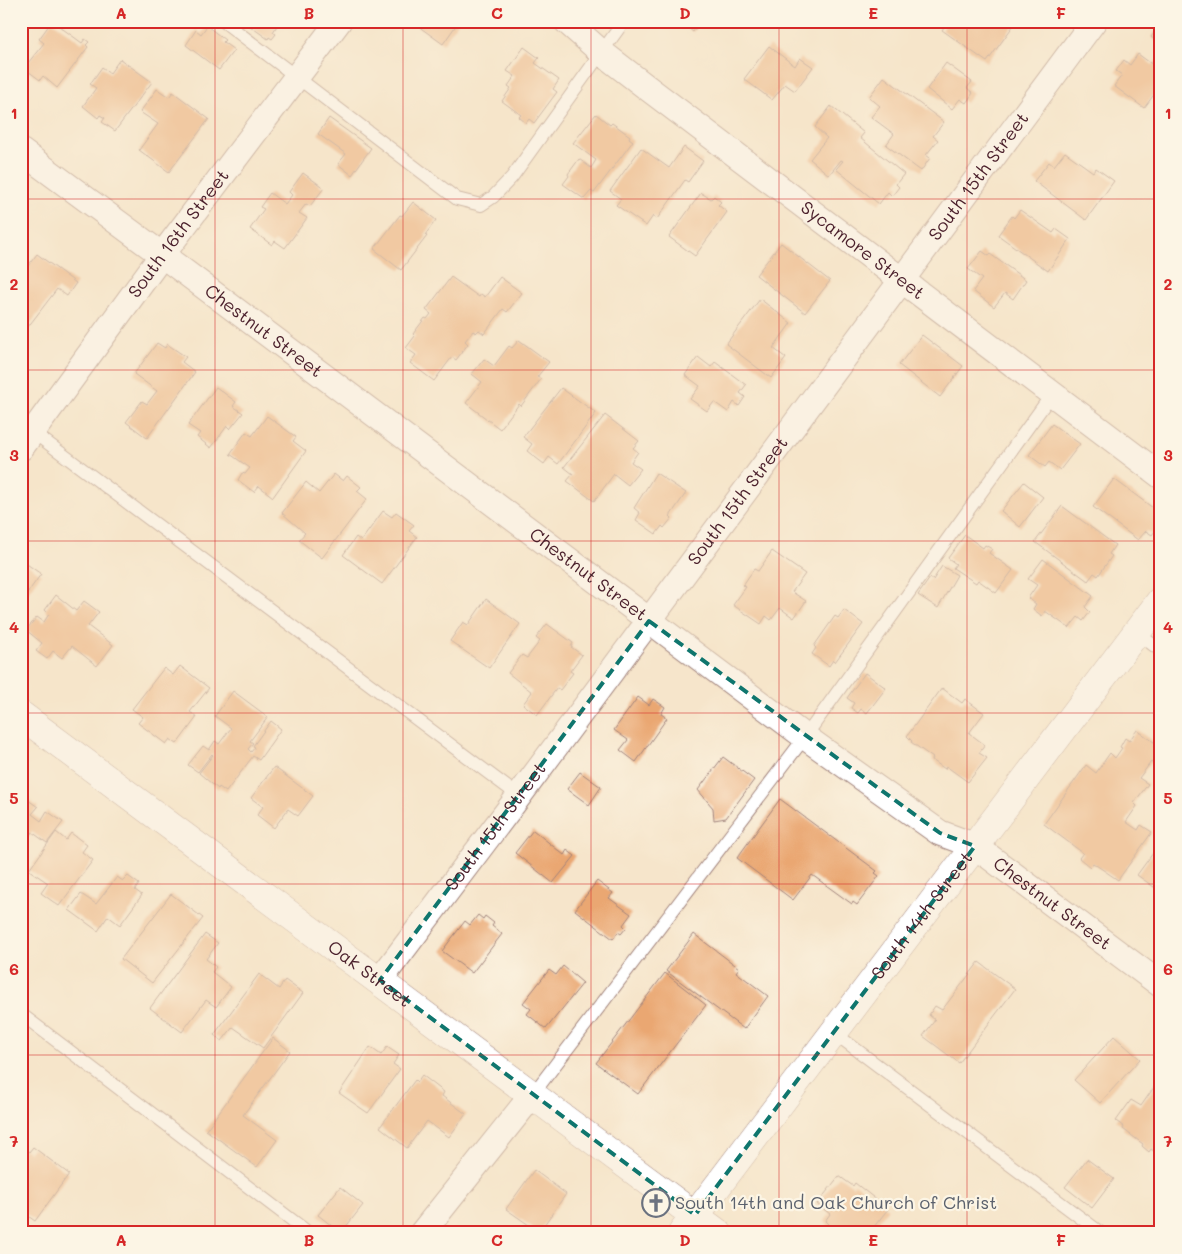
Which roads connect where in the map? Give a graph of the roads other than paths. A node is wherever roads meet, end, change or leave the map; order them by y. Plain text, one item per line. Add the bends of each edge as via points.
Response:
1 (223, 21) edge
2 (339, 21) edge
3 (566, 21) edge
4 (624, 21) edge
5 (1094, 21) edge
6 (601, 52) junction
7 (298, 77) junction
8 (21, 151) edge
9 (162, 255) junction
10 (901, 281) junction
11 (1052, 394) junction
12 (25, 434) edge
13 (1161, 476) edge
14 (1161, 600) edge
15 (649, 621) junction
16 (1136, 632) junction
17 (1161, 651) edge
18 (21, 715) edge
19 (805, 737) junction
20 (519, 796) junction
21 (975, 846) junction
22 (380, 980) junction
23 (1161, 985) edge
24 (21, 1014) edge
25 (833, 1032) junction
26 (533, 1094) junction
27 (688, 1224) edge
28 (309, 1233) edge
29 (422, 1233) edge
30 (718, 1233) edge
31 (1101, 1233) edge

1 - 7 lane
2 - 7 street, South 16th Street
3 - 6 street, Sycamore Street
4 - 6 lane
5 - 10 street, South 15th Street
6 - 7 lane via 512,177 481,205 457,199
6 - 10 street, Sycamore Street
7 - 9 street, South 16th Street
8 - 9 street, Chestnut Street
9 - 12 street, South 16th Street
9 - 15 street, Chestnut Street
10 - 11 street, Sycamore Street
10 - 15 street, South 15th Street
11 - 13 street, Sycamore Street
11 - 19 lane
12 - 20 lane
14 - 16 street, South 14th Street
15 - 19 street, Chestnut Street
15 - 20 street, South 15th Street
16 - 17 lane
16 - 21 street, South 14th Street
18 - 22 street, Oak Street
19 - 21 street, Chestnut Street via 940,833
19 - 26 lane
20 - 22 street, South 15th Street
21 - 23 street, Chestnut Street
21 - 25 street, South 14th Street
22 - 26 street, Oak Street
24 - 28 lane
25 - 27 street, South 14th Street
25 - 31 lane
26 - 27 street, Oak Street
26 - 29 street
27 - 30 street, Oak Street

